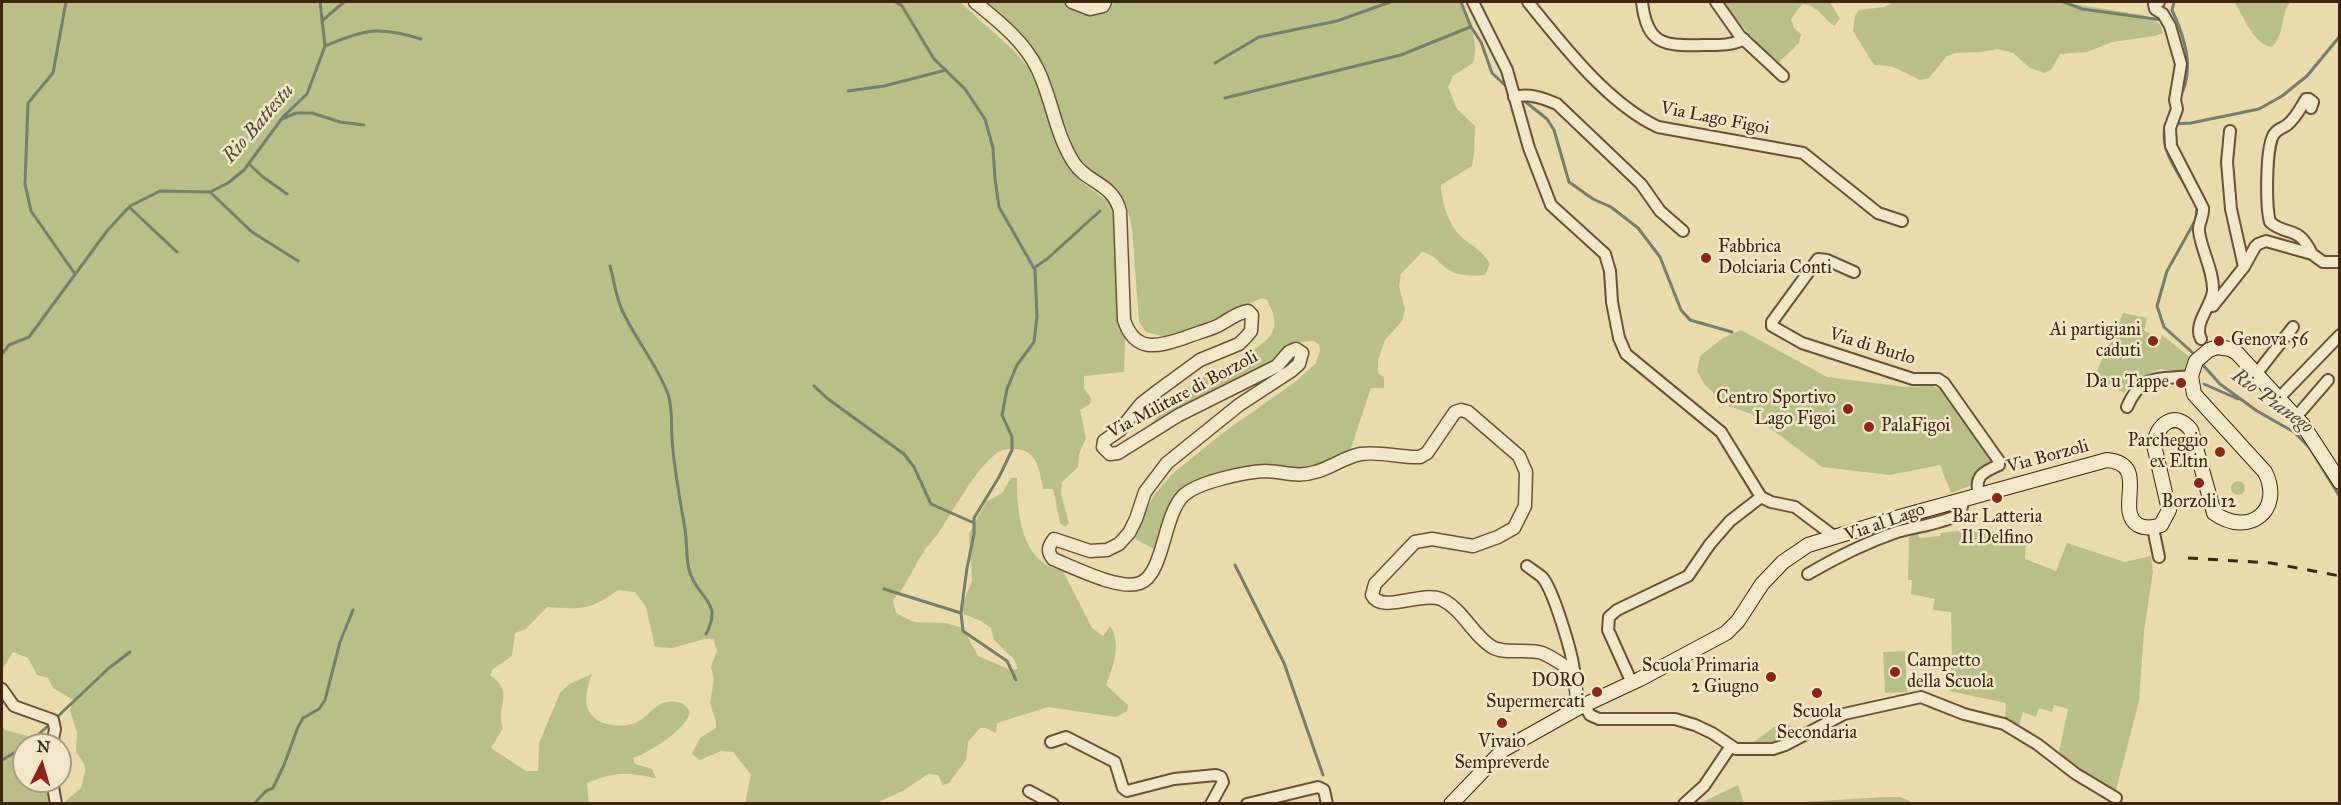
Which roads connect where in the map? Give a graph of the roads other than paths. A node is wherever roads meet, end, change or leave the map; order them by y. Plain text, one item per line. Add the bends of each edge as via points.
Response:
1 (975, 2) edge
2 (1072, 2) edge
3 (1105, 2) edge
4 (1473, 2) edge
5 (1642, 2) edge
6 (1716, 2) edge
7 (2159, 2) edge
8 (1532, 4) edge
9 (1744, 39) junction
10 (1783, 76) dead end
11 (1514, 97) junction
12 (2311, 108) dead end
13 (2230, 131) dead end
14 (1902, 221) dead end
15 (1683, 231) dead end
16 (2312, 254) junction
17 (2340, 262) edge
18 (2244, 267) junction
19 (1854, 272) dead end
20 (2293, 327) dead end
21 (2340, 336) edge
22 (2205, 345) junction
23 (2257, 373) junction
24 (2191, 376) junction
25 (2328, 380) dead end
26 (2279, 398) junction
27 (2127, 407) dead end
28 (2296, 417) junction
29 (2340, 482) edge
30 (1978, 495) junction
31 (1761, 497) junction
32 (1964, 499) junction
33 (2153, 528) junction
34 (1835, 537) junction
35 (2159, 557) dead end
36 (1527, 566) dead end
37 (1808, 573) dead end
38 (1574, 672) junction
39 (1632, 683) junction
40 (2, 689) edge
41 (1581, 706) junction
42 (54, 733) edge
43 (1052, 741) dead end
44 (1731, 746) junction
45 (1029, 791) dead end
46 (2116, 798) dead end
47 (1452, 803) edge
48 (1053, 804) edge
49 (1211, 804) edge
50 (1247, 804) edge
51 (1328, 804) edge
52 (1684, 804) edge

1 - 38 street, Via Militare di Borzoli via 1009,31 1037,68 1075,165 1118,200 1124,320 1128,332 1138,341 1156,347 1217,326 1241,312 1252,315 1251,331 1239,344 1200,360 1159,390 1102,447 1110,454 1118,453 1179,415 1277,366 1289,352 1296,349 1302,353 1292,372 1239,405 1167,463 1145,492 1133,526 1119,544 1107,550 1090,551 1054,539 1049,547 1053,559 1113,582 1141,583 1155,567 1171,514 1184,495 1199,486 1266,471 1292,475 1315,472 1362,454 1420,457 1427,453 1455,412 1464,411 1522,460 1526,472 1525,506 1518,523 1478,545 1432,539 1415,542 1375,584 1372,595 1383,604 1420,597 1441,599 1494,648 1543,653
2 - 3 street via 1090,9
4 - 11 street via 1507,70
5 - 9 street via 1647,25 1662,43 1729,44
6 - 9 street
7 - 22 street via 2154,4 2155,9 2174,34 2181,64 2170,128 2171,146 2203,208 2198,228 2212,284 2198,328
8 - 14 street, Via Lago Figoi via 1591,76 1640,118 1658,127 1803,153 1878,213
9 - 10 street
11 - 15 street via 1540,97 1557,104 1641,184 1660,211
11 - 31 street via 1551,205 1605,254 1619,338 1626,354 1721,432
12 - 16 street via 2313,102 2306,99 2298,114 2274,133 2268,168 2270,222 2300,235
13 - 18 street via 2227,162 2231,209
16 - 17 street via 2324,261
16 - 18 street via 2262,242
18 - 22 street via 2218,297
19 - 30 street, Via di Burlo via 1818,259 1772,326 1802,343 1913,379 1944,382 1999,461 1999,465 1981,473
20 - 23 street
21 - 26 street
22 - 23 main road via 2230,349
22 - 24 main road
23 - 26 main road
24 - 27 street via 2161,377 2142,385
24 - 33 main road via 2194,394 2265,471 2271,485 2269,501 2259,519 2247,522 2225,521 2214,513 2191,430 2173,420 2159,428 2155,438 2169,510 2161,525
25 - 28 street
26 - 28 main road
28 - 29 main road
30 - 32 main road, Via Borzoli
30 - 33 main road, Via Borzoli via 2114,461 2125,467 2131,478 2133,521
31 - 34 street via 1795,507
31 - 39 street via 1730,521 1688,576 1610,617 1608,630
32 - 34 main road, Via Borzoli
32 - 37 street, Via al Lago via 1960,514 1950,519 1852,549
33 - 35 street
34 - 39 main road, Via Borzoli via 1808,545 1783,562 1726,633
36 - 38 street via 1549,589
38 - 41 street
39 - 41 main road, Via Borzoli
40 - 42 street via 14,706 53,720
41 - 44 street via 1603,720 1675,719 1695,725
41 - 47 main road, Via Borzoli via 1503,750
43 - 49 street via 1066,737 1116,762 1126,791 1174,779 1216,775 1223,782
44 - 46 street via 1773,749 1844,714 1921,697 2004,724
44 - 52 street via 1704,786
45 - 48 street
50 - 51 street via 1317,788 1324,790

